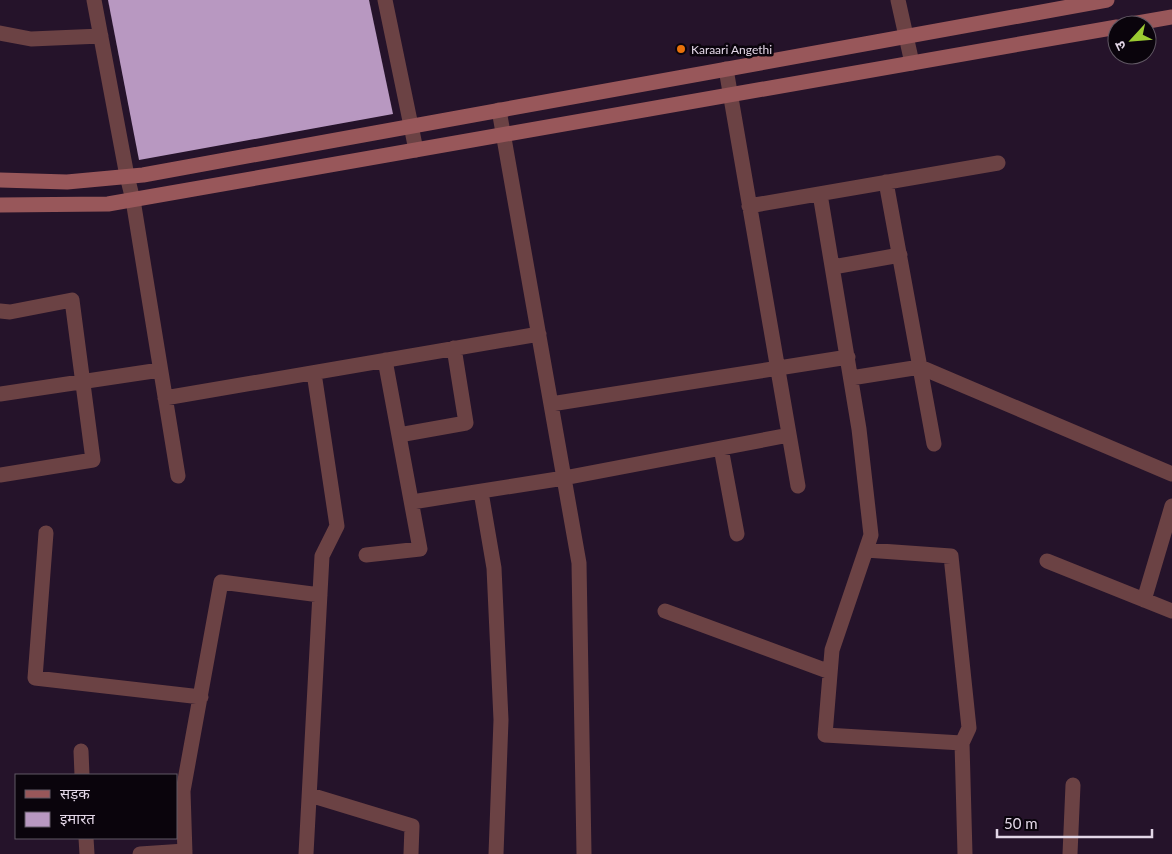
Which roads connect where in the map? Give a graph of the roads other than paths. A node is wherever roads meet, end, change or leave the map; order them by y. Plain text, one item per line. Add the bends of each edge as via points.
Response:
1 (94, 0) edge
2 (385, 0) edge
3 (898, 0) edge
4 (1107, 0) edge
5 (1172, 17) edge
6 (1157, 20) edge
7 (1107, 28) edge
8 (0, 34) edge
9 (101, 36) junction
10 (906, 37) junction
11 (912, 63) junction
12 (726, 69) junction
13 (730, 96) junction
14 (499, 110) junction
15 (411, 126) junction
16 (504, 135) junction
17 (416, 150) junction
18 (998, 163) dead end
19 (127, 176) junction
20 (0, 180) edge
21 (886, 182) junction
22 (820, 194) junction
23 (133, 200) junction
24 (0, 205) edge
25 (749, 206) junction
26 (900, 255) junction
27 (832, 267) junction
28 (0, 311) edge
29 (538, 334) junction
30 (454, 348) junction
31 (848, 357) junction
32 (385, 360) junction
33 (778, 368) junction
34 (920, 368) junction
35 (160, 370) junction
36 (314, 372) junction
37 (851, 378) junction
38 (83, 382) junction
39 (0, 394) edge
40 (165, 398) junction
41 (551, 404) junction
42 (399, 435) junction
43 (789, 435) junction
44 (934, 444) dead end
45 (721, 448) junction
46 (1172, 474) edge
47 (0, 475) edge
48 (178, 476) dead end
49 (564, 478) junction
50 (798, 486) dead end
51 (481, 492) junction
52 (412, 502) junction
53 (1172, 506) edge
54 (46, 533) dead end
55 (737, 534) dead end
56 (866, 550) junction
57 (366, 555) dead end
58 (1047, 561) dead end
59 (320, 595) junction
60 (1144, 600) junction
61 (665, 611) dead end
62 (1172, 611) edge
63 (830, 672) junction
64 (200, 697) junction
65 (962, 743) junction
66 (80, 751) dead end
67 (82, 774) edge
68 (1073, 785) dead end
69 (310, 795) junction
70 (86, 839) edge
71 (185, 852) edge
72 (87, 854) edge
73 (140, 854) edge
74 (306, 854) edge
75 (411, 854) edge
76 (496, 854) edge
77 (584, 854) edge
78 (965, 854) edge
79 (1070, 854) edge

1 - 9 street
2 - 15 street
3 - 10 street
4 - 10 street
5 - 6 street
7 - 11 street
8 - 9 street via 31,39
9 - 19 street
10 - 11 street
10 - 12 street
11 - 13 street
12 - 13 street
12 - 14 street
13 - 16 street
13 - 25 street
14 - 15 street
14 - 16 street
15 - 17 street
15 - 19 street
16 - 17 street
16 - 29 street
17 - 23 street
18 - 21 street
19 - 20 street via 67,182
19 - 23 street
21 - 22 street
21 - 26 street
22 - 25 street
22 - 27 street
23 - 24 street via 108,204
23 - 35 street
25 - 33 street
26 - 27 street
26 - 34 street
27 - 31 street
28 - 38 street via 72,300
29 - 30 street
29 - 41 street
30 - 32 street
30 - 42 street via 466,424
31 - 33 street
31 - 37 street
32 - 36 street
32 - 42 street
33 - 41 street
33 - 43 street
34 - 37 street
34 - 44 street
34 - 46 street
35 - 38 street
35 - 40 street
36 - 40 street
36 - 59 street via 337,526 322,556
37 - 56 street via 871,535
38 - 39 street
38 - 47 street via 93,460
40 - 48 street
41 - 49 street
42 - 52 street
43 - 45 street
43 - 50 street
45 - 49 street
45 - 55 street
49 - 51 street
49 - 77 street via 579,563
51 - 52 street
51 - 76 street via 494,568 500,710
52 - 57 street via 420,549
53 - 60 street
54 - 64 street via 35,678
56 - 63 street via 832,650
56 - 65 street via 951,556 969,728
58 - 60 street
59 - 64 street via 221,582
59 - 69 street
60 - 62 street
61 - 63 street
63 - 65 street via 824,735
64 - 71 street via 184,791
65 - 78 street
66 - 67 street
68 - 79 street
69 - 74 street
69 - 75 street via 412,826
70 - 72 street
71 - 73 street

